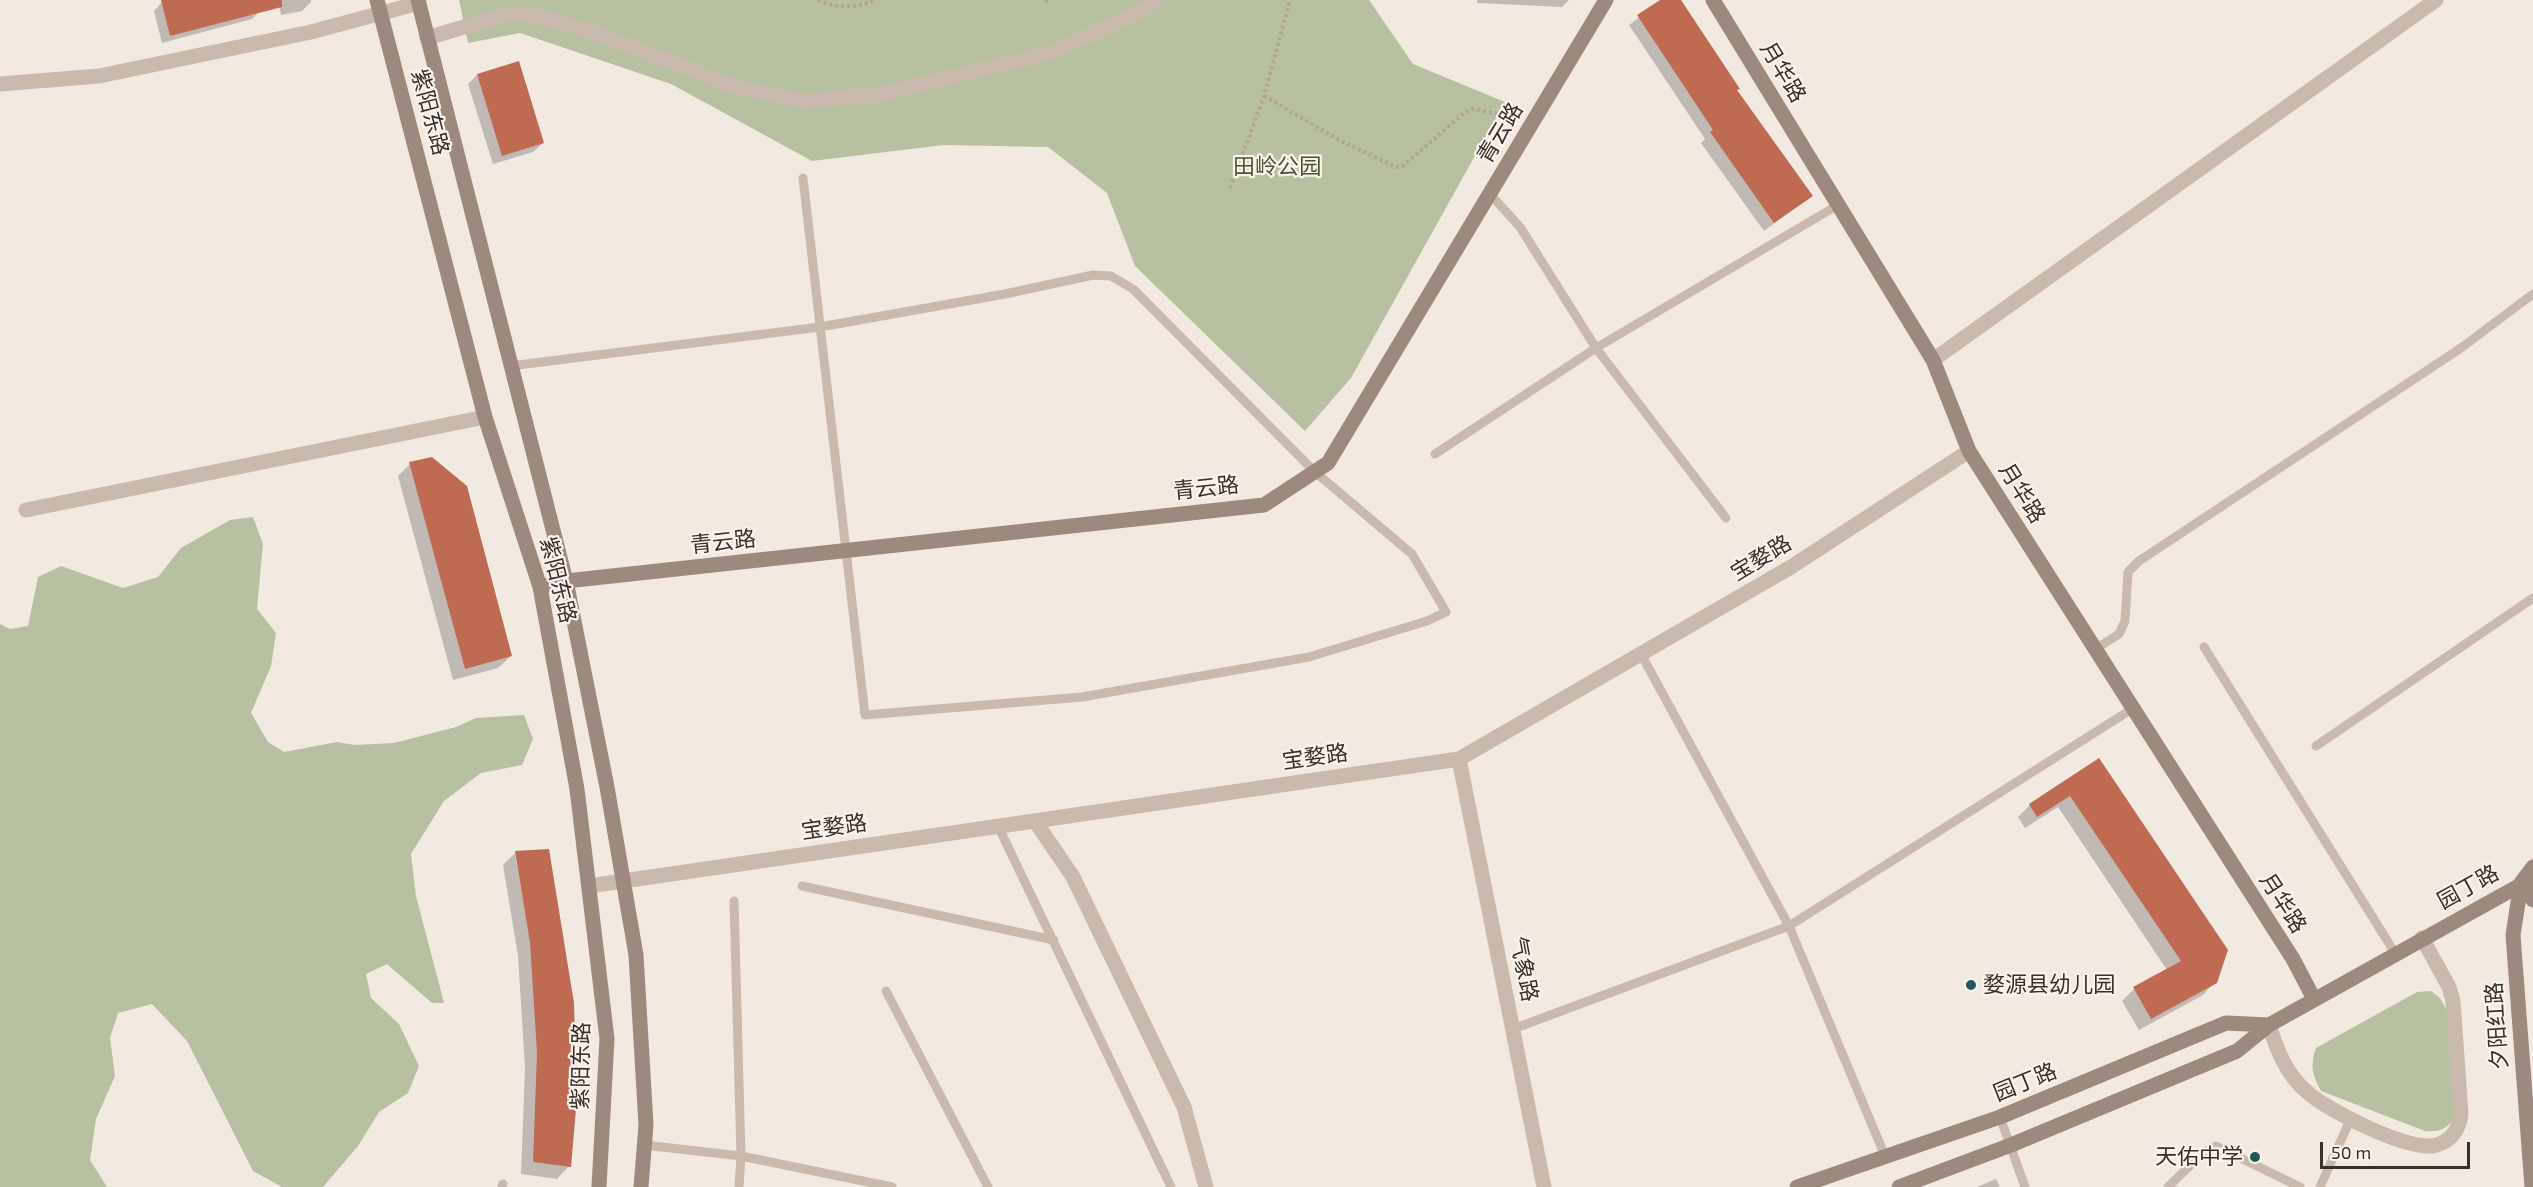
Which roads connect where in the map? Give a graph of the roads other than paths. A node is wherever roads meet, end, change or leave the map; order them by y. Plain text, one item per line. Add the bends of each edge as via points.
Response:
1 (1155, 0) edge
2 (1606, 0) edge
3 (1713, 0) edge
4 (2436, 0) edge
5 (418, 1) edge
6 (517, 6) edge
7 (379, 7) edge
8 (427, 38) junction
9 (0, 84) edge
10 (802, 178) dead end
11 (1490, 194) junction
12 (1838, 206) junction
13 (2533, 294) edge
14 (820, 327) junction
15 (1596, 348) junction
16 (1932, 360) junction
17 (510, 366) junction
18 (485, 417) junction
19 (1968, 452) junction
20 (1436, 454) dead end
21 (1314, 472) junction
22 (26, 510) dead end
23 (1726, 518) dead end
24 (845, 551) junction
25 (566, 581) junction
26 (540, 586) junction
27 (2533, 597) edge
28 (2204, 647) dead end
29 (2094, 650) junction
30 (1641, 654) junction
31 (2132, 709) junction
32 (2316, 746) dead end
33 (1459, 759) junction
34 (1035, 821) junction
35 (998, 826) junction
36 (2533, 867) edge
37 (623, 880) junction
38 (2527, 880) edge
39 (589, 886) junction
40 (802, 886) dead end
41 (2533, 900) edge
42 (734, 901) dead end
43 (1789, 926) junction
44 (2422, 938) junction
45 (1054, 940) junction
46 (2395, 953) junction
47 (886, 991) dead end
48 (2314, 999) junction
49 (2269, 1025) junction
50 (1513, 1029) junction
51 (2000, 1117) junction
52 (2351, 1118) junction
53 (644, 1145) junction
54 (2011, 1145) junction
55 (741, 1156) junction
56 (1885, 1156) junction
57 (599, 1187) edge
58 (640, 1187) edge
59 (739, 1187) edge
60 (892, 1187) edge
61 (988, 1187) edge
62 (1171, 1187) edge
63 (1206, 1187) edge
64 (1544, 1187) edge
65 (1797, 1187) edge
66 (1899, 1187) edge
67 (2025, 1187) edge
68 (2168, 1187) edge
69 (2300, 1187) edge
70 (2320, 1187) edge
71 (2532, 1187) edge

1 - 6 street via 1141,11 1053,52 877,94 803,101 740,88
2 - 11 main road, 青云路
3 - 12 main road, 月华路
4 - 16 street
5 - 7 street
5 - 8 main road, 紫阳东路
6 - 8 street
7 - 9 street via 99,76
7 - 18 main road, 紫阳东路
8 - 17 main road, 紫阳东路
10 - 14 lane
11 - 15 lane via 1520,227
11 - 21 main road, 青云路 via 1328,463
12 - 15 lane
12 - 16 main road, 月华路
13 - 29 lane via 2461,348 2139,561 2128,572 2125,621 2119,634
14 - 17 lane
14 - 21 lane via 1093,275 1111,276 1133,289
14 - 24 lane
15 - 20 lane
15 - 23 lane
16 - 19 main road, 月华路
17 - 25 main road, 紫阳东路
18 - 22 street
18 - 26 main road, 紫阳东路
19 - 29 main road, 月华路
19 - 30 street, 宝婺路 via 1791,567
21 - 24 main road, 青云路 via 1264,505
21 - 24 lane via 1412,555 1446,612 1309,657 1264,665 1082,697 865,715
24 - 25 main road, 青云路
25 - 26 main road, 青云路
25 - 37 main road, 紫阳东路
26 - 39 main road, 紫阳东路 via 577,789
27 - 32 lane
28 - 46 lane
29 - 31 main road, 月华路
30 - 33 street, 宝婺路
30 - 43 lane
31 - 43 lane
31 - 48 main road, 月华路 via 2293,959
33 - 34 street, 宝婺路
33 - 50 street, 气象路
34 - 35 street, 宝婺路
34 - 63 street via 1073,877 1184,1107
35 - 37 street, 宝婺路
35 - 45 lane
36 - 38 main road
37 - 39 street, 宝婺路
37 - 53 main road, 紫阳东路 via 636,956
38 - 41 main road
38 - 44 main road, 园丁路
38 - 71 main road, 夕阳红路 via 2513,935
39 - 57 main road, 紫阳东路 via 607,1039
40 - 45 lane
42 - 55 lane
43 - 50 lane
43 - 56 lane
44 - 46 main road, 园丁路
44 - 52 street via 2453,1001 2459,1126 2452,1137 2428,1146 2400,1140
45 - 62 lane
46 - 48 main road, 园丁路
47 - 61 lane
48 - 49 main road, 园丁路
49 - 51 main road, 园丁路 via 2226,1023
49 - 52 street via 2288,1071 2305,1091 2324,1106
49 - 54 main road, 园丁路 via 2237,1051
50 - 64 street, 气象路
51 - 54 lane
51 - 56 main road, 园丁路
52 - 70 lane
53 - 55 lane
53 - 58 main road, 紫阳东路
54 - 66 main road, 园丁路
54 - 67 lane
55 - 59 lane
55 - 60 lane
56 - 65 main road, 园丁路
68 - 69 lane via 2203,1153 2216,1146

